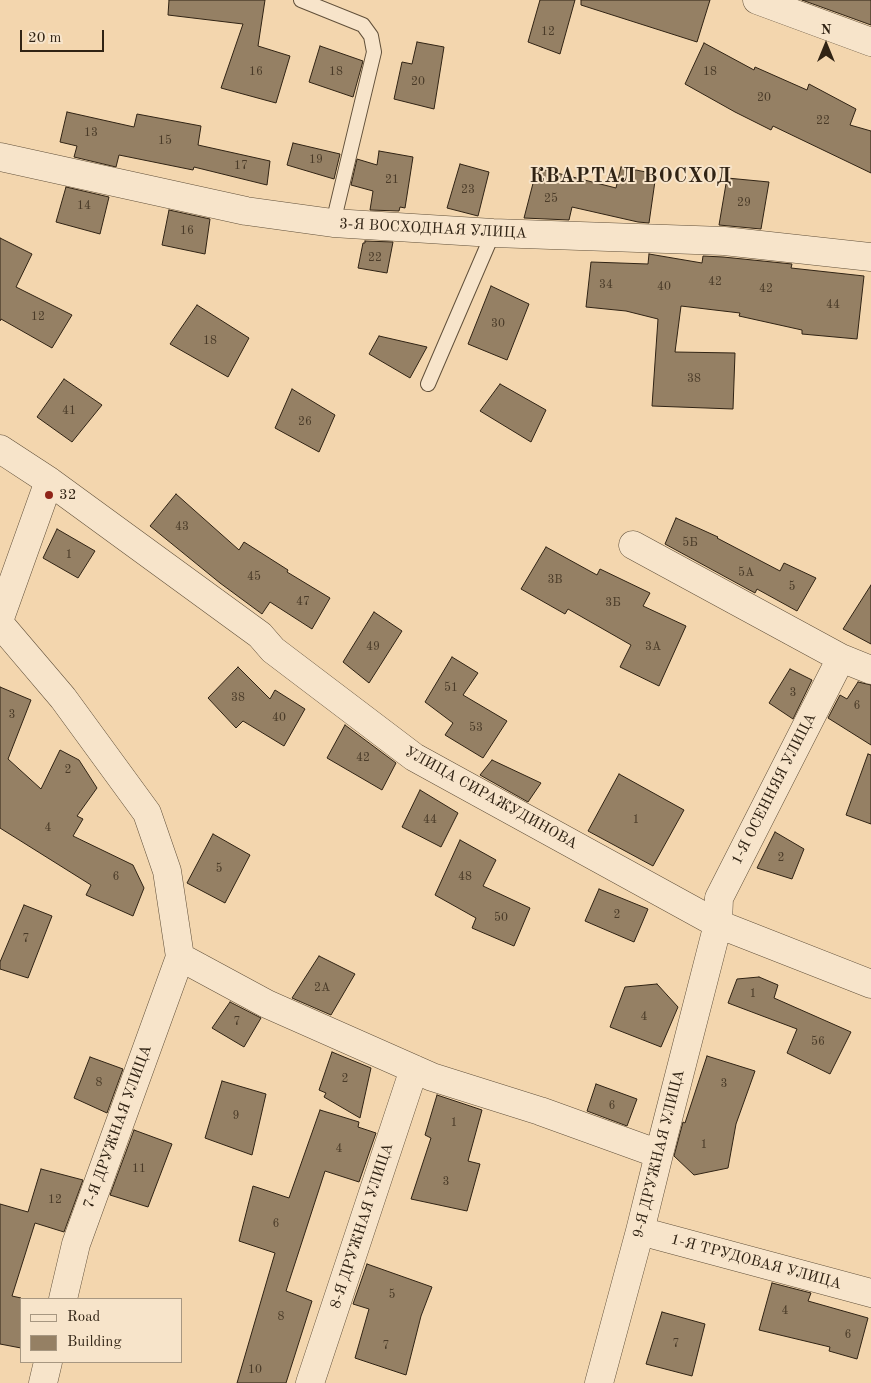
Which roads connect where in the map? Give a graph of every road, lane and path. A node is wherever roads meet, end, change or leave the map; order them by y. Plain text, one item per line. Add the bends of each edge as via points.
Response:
1 (301, 0) edge
2 (758, 0) edge
3 (871, 42) edge
4 (0, 157) edge
5 (333, 223) junction
6 (493, 233) junction
7 (871, 257) edge
8 (428, 384) dead end
9 (0, 449) edge
10 (48, 482) junction
11 (633, 546) dead end
12 (0, 618) edge
13 (0, 624) edge
14 (841, 658) junction
15 (871, 670) edge
16 (718, 924) junction
17 (180, 957) junction
18 (871, 984) edge
19 (414, 1069) junction
20 (658, 1154) junction
21 (640, 1231) junction
22 (871, 1293) edge
23 (63, 1298) edge
24 (48, 1363) edge
25 (43, 1383) edge
26 (310, 1383) edge
27 (599, 1383) edge

1 - 5 lane via 363,25 371,36 374,52
2 - 3 street
4 - 5 street, 3-Я ВОСХОДНАЯ УЛИЦА via 246,211
5 - 6 street, 3-Я ВОСХОДНАЯ УЛИЦА
6 - 7 street, 3-Я ВОСХОДНАЯ УЛИЦА via 724,241
6 - 8 lane
9 - 10 street, УЛИЦА СИРАЖУДИНОВА
10 - 12 street
10 - 16 street, УЛИЦА СИРАЖУДИНОВА via 260,635 273,650 414,757
11 - 14 street
13 - 17 street via 63,698 147,813 167,871
14 - 15 street
14 - 16 street, 1-Я ОСЕННЯЯ УЛИЦА via 719,898
16 - 18 street, УЛИЦА СИРАЖУДИНОВА
16 - 20 street, 9-Я ДРУЖНАЯ УЛИЦА
17 - 19 street via 267,1004
17 - 23 street, 7-Я ДРУЖНАЯ УЛИЦА via 76,1244
19 - 20 street
19 - 26 street, 8-Я ДРУЖНАЯ УЛИЦА
20 - 21 street, 9-Я ДРУЖНАЯ УЛИЦА
21 - 22 street, 1-Я ТРУДОВАЯ УЛИЦА
21 - 27 street, 9-Я ДРУЖНАЯ УЛИЦА
24 - 25 street

